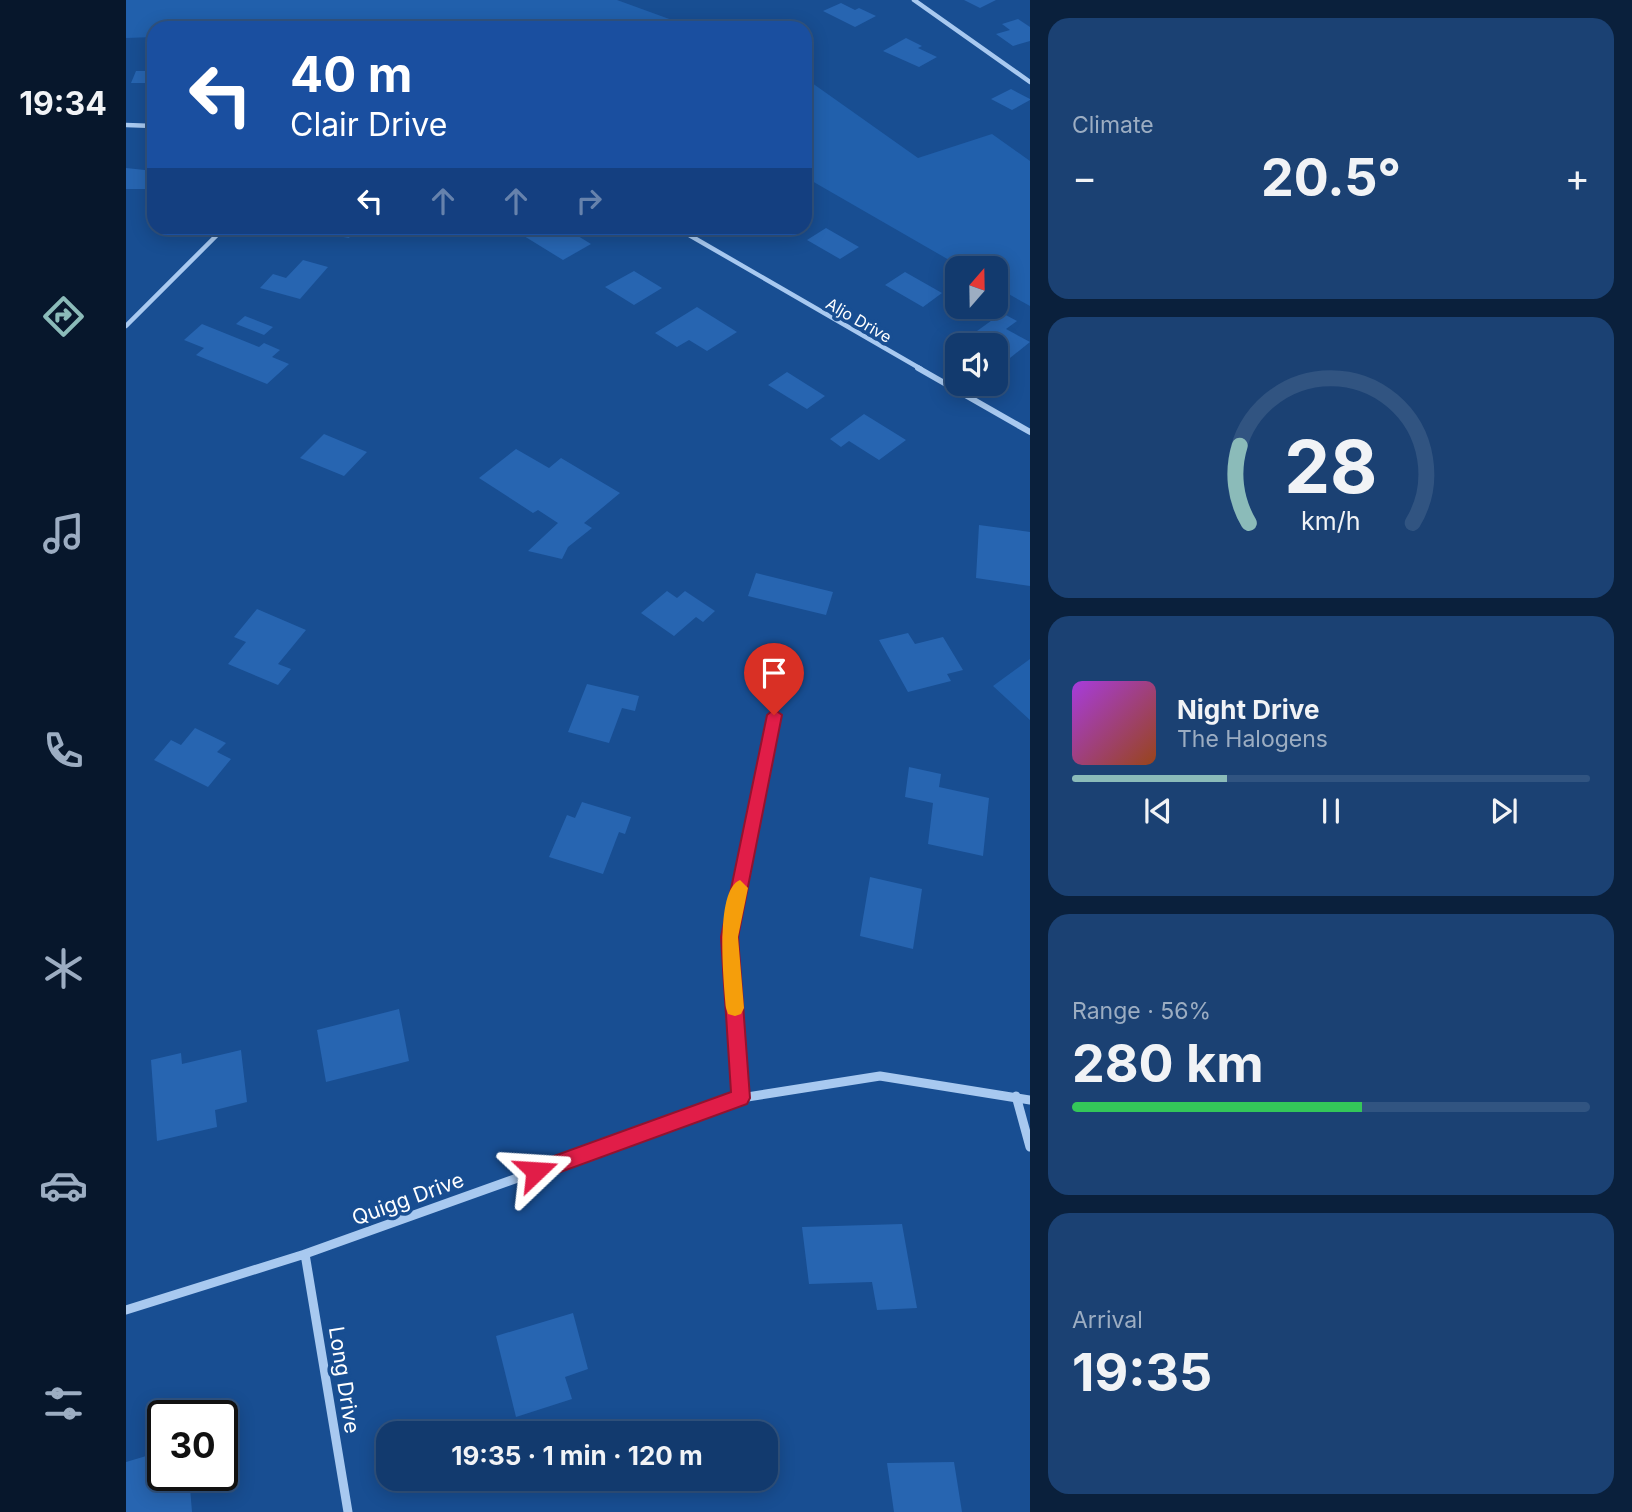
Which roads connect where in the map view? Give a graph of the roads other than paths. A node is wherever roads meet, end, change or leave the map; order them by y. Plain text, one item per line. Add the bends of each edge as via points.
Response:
1 (914, 0) edge
2 (1030, 82) edge
3 (126, 125) edge
4 (147, 125) edge
5 (217, 235) edge
6 (689, 235) edge
7 (126, 326) edge
8 (1030, 432) edge
9 (774, 715) dead end
10 (1016, 1096) junction
11 (741, 1098) junction
12 (1030, 1100) edge
13 (1030, 1147) edge
14 (305, 1255) junction
15 (126, 1310) edge
16 (348, 1512) edge

1 - 2 street
3 - 4 street
5 - 7 street
6 - 8 street, Aljo Drive
9 - 11 street via 730,937
10 - 11 street, Quigg Drive via 880,1076
10 - 12 street, Quigg Drive
10 - 13 street
11 - 14 street, Quigg Drive
14 - 15 street, Quigg Drive
14 - 16 street, Long Drive

